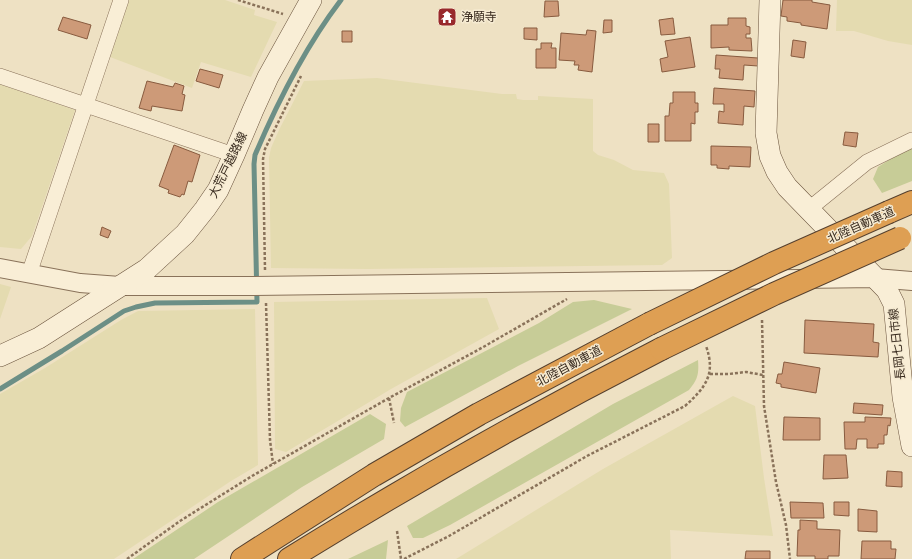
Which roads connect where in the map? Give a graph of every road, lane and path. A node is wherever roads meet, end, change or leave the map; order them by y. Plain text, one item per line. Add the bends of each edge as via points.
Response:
1 (121, 0) edge
2 (238, 0) edge
3 (312, 0) edge
4 (770, 0) edge
5 (299, 21) junction
6 (0, 76) edge
7 (301, 76) dead end
8 (85, 104) junction
9 (912, 140) edge
10 (234, 155) junction
11 (912, 202) edge
12 (809, 209) junction
13 (906, 235) edge
14 (0, 268) edge
15 (29, 274) junction
16 (875, 278) junction
17 (912, 281) edge
18 (257, 285) junction
19 (120, 286) junction
20 (572, 295) dead end
21 (762, 320) dead end
22 (705, 344) dead end
23 (0, 356) edge
24 (710, 374) junction
25 (763, 375) junction
26 (389, 398) junction
27 (394, 424) dead end
28 (491, 440) junction
29 (912, 446) edge
30 (273, 464) junction
31 (397, 531) dead end
32 (127, 559) edge
33 (242, 559) edge
34 (289, 559) edge
35 (309, 559) edge
36 (403, 559) edge
37 (790, 559) edge

1 - 8 street
2 - 5 path
3 - 5 main road, 大荒戸越路線
4 - 12 main road, 長岡七日市線 via 766,133 770,156 787,188
5 - 10 main road, 大荒戸越路線 via 268,77
6 - 8 street
7 - 18 path via 265,149
8 - 10 street
8 - 15 street
9 - 12 street via 867,162
10 - 19 main road, 大荒戸越路線 via 218,190 185,234 147,269
11 - 33 highway, 北陸自動車道, bridge via 774,264 565,367 374,475
12 - 16 main road, 長岡七日市線
13 - 28 highway, bridge via 774,294 661,349 578,391
14 - 15 street
15 - 19 street via 80,283
16 - 17 street
16 - 18 street
16 - 29 main road, 長岡七日市線 via 887,290 894,304 903,397
18 - 19 street
18 - 30 path
19 - 23 main road, 大荒戸越路線 via 39,338
20 - 26 path
21 - 25 path
22 - 24 path via 710,358
24 - 25 path via 746,372
24 - 36 path via 698,395 685,406 587,456 449,536
25 - 37 path via 764,406
26 - 27 path
26 - 30 path
28 - 34 highway via 385,500
28 - 35 highway via 388,504
30 - 32 path via 180,521
31 - 36 path

